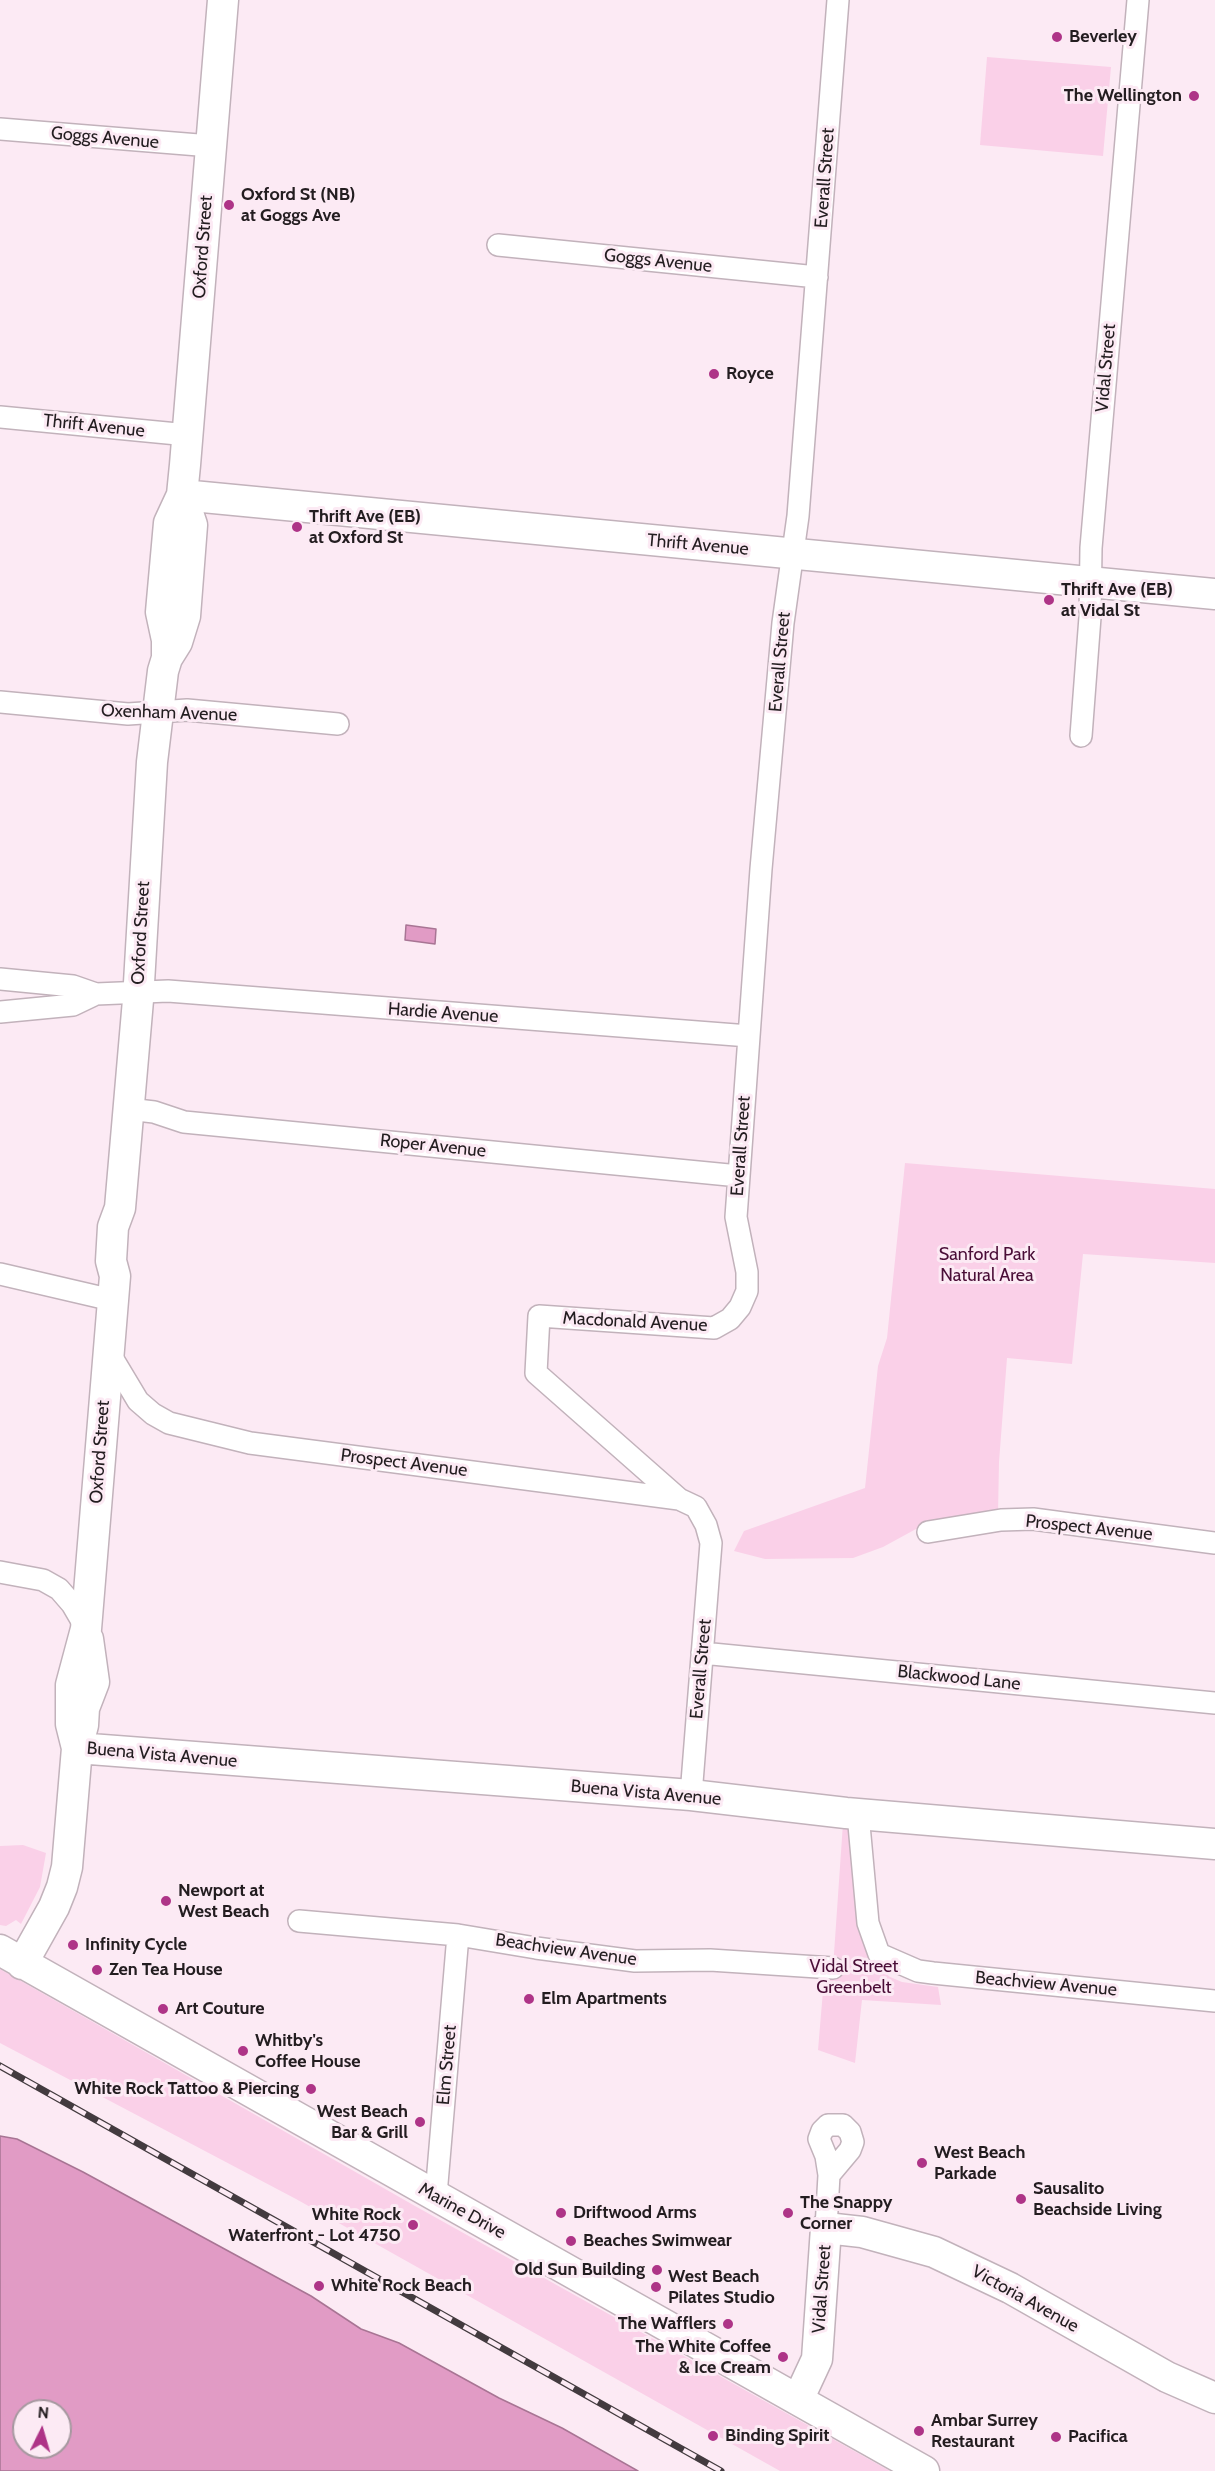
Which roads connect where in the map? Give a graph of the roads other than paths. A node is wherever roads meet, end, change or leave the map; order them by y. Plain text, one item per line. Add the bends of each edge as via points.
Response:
1 (223, 0) edge
2 (838, 0) edge
3 (1138, 0) edge
4 (0, 129) edge
5 (211, 146) junction
6 (498, 245) dead end
7 (818, 277) junction
8 (0, 417) edge
9 (188, 435) junction
10 (182, 495) junction
11 (793, 554) junction
12 (1090, 583) junction
13 (1215, 594) edge
14 (0, 702) edge
15 (158, 712) junction
16 (338, 724) dead end
17 (1081, 736) dead end
18 (0, 979) edge
19 (138, 991) junction
20 (96, 994) junction
21 (0, 1012) edge
22 (749, 1036) junction
23 (128, 1109) junction
24 (739, 1176) junction
25 (0, 1274) edge
26 (114, 1288) junction
27 (730, 1319) joint
28 (108, 1351) junction
29 (679, 1498) junction
30 (928, 1532) dead end
31 (1215, 1543) edge
32 (0, 1572) edge
33 (86, 1629) junction
34 (702, 1653) junction
35 (1215, 1703) edge
36 (77, 1748) junction
37 (691, 1795) junction
38 (858, 1814) junction
39 (1215, 1844) edge
40 (299, 1921) dead end
41 (458, 1935) junction
42 (11, 1957) edge
43 (833, 1968) dead end
44 (1215, 2001) edge
45 (829, 2175) dead end
46 (436, 2196) junction
47 (826, 2228) junction
48 (1215, 2398) edge
49 (798, 2400) junction
50 (924, 2471) edge

1 - 5 street, Oxford Street
2 - 7 street, Everall Street
3 - 12 street, Vidal Street
4 - 5 street, Goggs Avenue
5 - 9 street, Oxford Street
6 - 7 street, Goggs Avenue
7 - 11 street, Everall Street
8 - 9 street, Thrift Avenue
9 - 10 street, Oxford Street
10 - 11 street, Thrift Avenue
10 - 15 street, Oxford Street via 192,525 185,616 163,671
11 - 12 street, Thrift Avenue
11 - 22 street, Everall Street via 783,623
12 - 13 street, Thrift Avenue
12 - 17 street, Vidal Street
14 - 15 street, Oxenham Avenue via 128,714
15 - 16 street, Oxenham Avenue via 187,710
15 - 19 street, Oxford Street
18 - 20 street via 73,986
19 - 20 street, Hardie Avenue
19 - 22 street, Hardie Avenue
19 - 23 street, Oxford Street
20 - 21 street via 73,1005
22 - 24 street, Everall Street
23 - 24 street, Roper Avenue via 184,1122
23 - 26 street, Oxford Street via 120,1208 128,1256
24 - 27 street, Everall Street via 736,1217 747,1291
25 - 26 street
26 - 28 street, Oxford Street
27 - 29 street, Macdonald Avenue via 714,1328 539,1316 536,1373
28 - 29 street, Prospect Avenue via 138,1401 169,1423 196,1430 302,1451
28 - 33 street, Oxford Street
29 - 34 street, Everall Street via 696,1507 711,1543
30 - 31 street, Prospect Avenue via 1001,1520 1034,1519
32 - 33 street via 43,1580 59,1589
33 - 36 street, Oxford Street via 94,1682 84,1708
34 - 35 street, Blackwood Lane
34 - 37 street, Everall Street
36 - 37 street, Buena Vista Avenue
36 - 42 street, Oxford Street via 70,1846 62,1887
37 - 38 street, Buena Vista Avenue
38 - 39 street, Buena Vista Avenue
38 - 44 street, Beachview Avenue via 868,1923 879,1954 918,1971
40 - 41 street, Beachview Avenue
41 - 43 street, Beachview Avenue via 635,1961 710,1960
41 - 46 street, Elm Street
42 - 46 street, Marine Drive
45 - 47 street, Vidal Street
46 - 49 street, Marine Drive
47 - 48 street, Victoria Avenue via 862,2232 934,2252 1010,2288 1157,2372
47 - 49 street, Vidal Street via 817,2359
49 - 50 street, Marine Drive

